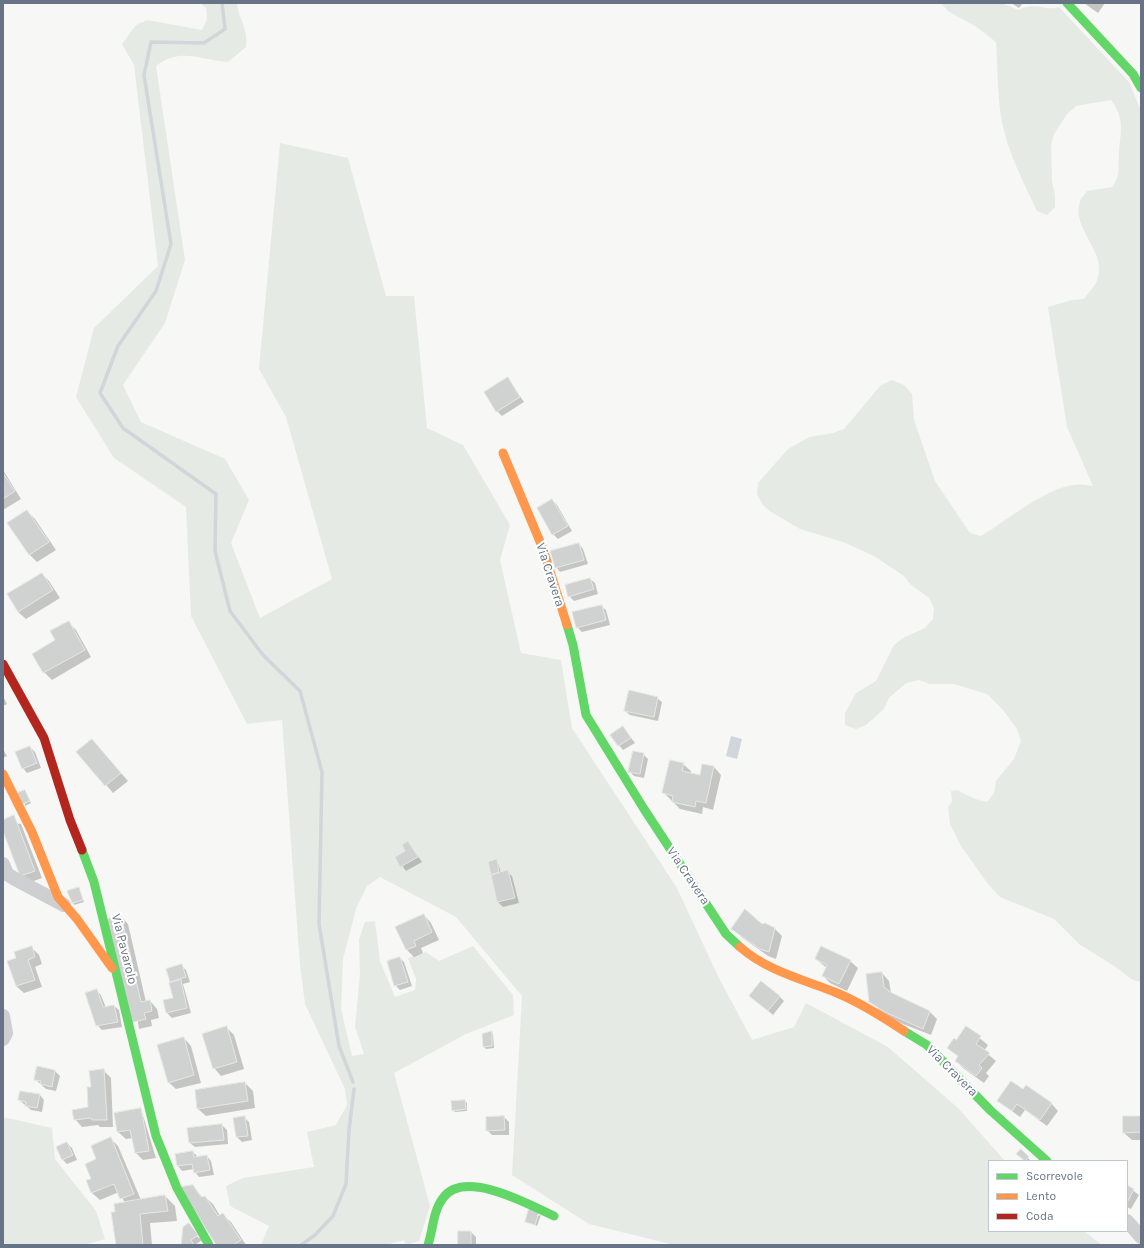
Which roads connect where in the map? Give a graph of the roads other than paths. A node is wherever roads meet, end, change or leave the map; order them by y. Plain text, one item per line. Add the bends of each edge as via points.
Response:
1 (1067, 3) edge
2 (1141, 88) edge
3 (503, 453) dead end
4 (3, 664) edge
5 (3, 774) edge
6 (3, 864) edge
7 (66, 906) junction
8 (116, 974) junction
9 (3, 1016) edge
10 (3, 1039) edge
11 (1046, 1160) edge
12 (554, 1216) dead end
13 (1128, 1223) edge
14 (1141, 1237) edge
15 (209, 1245) edge
16 (428, 1245) edge

1 - 2 street via 1133,74
3 - 11 street, Via Cravera via 543,549 573,645 586,715 726,934 742,950 769,966 839,994 877,1013 927,1045 990,1110
4 - 8 street, Via Pavarolo via 44,738 70,820 94,882
5 - 7 street via 32,832 58,897
6 - 7 street via 7,874
7 - 8 street
8 - 15 street, Via Pavarolo via 156,1136 177,1188
9 - 10 street via 6,1033
12 - 16 street via 503,1193 464,1186 447,1193 437,1209
13 - 14 street

